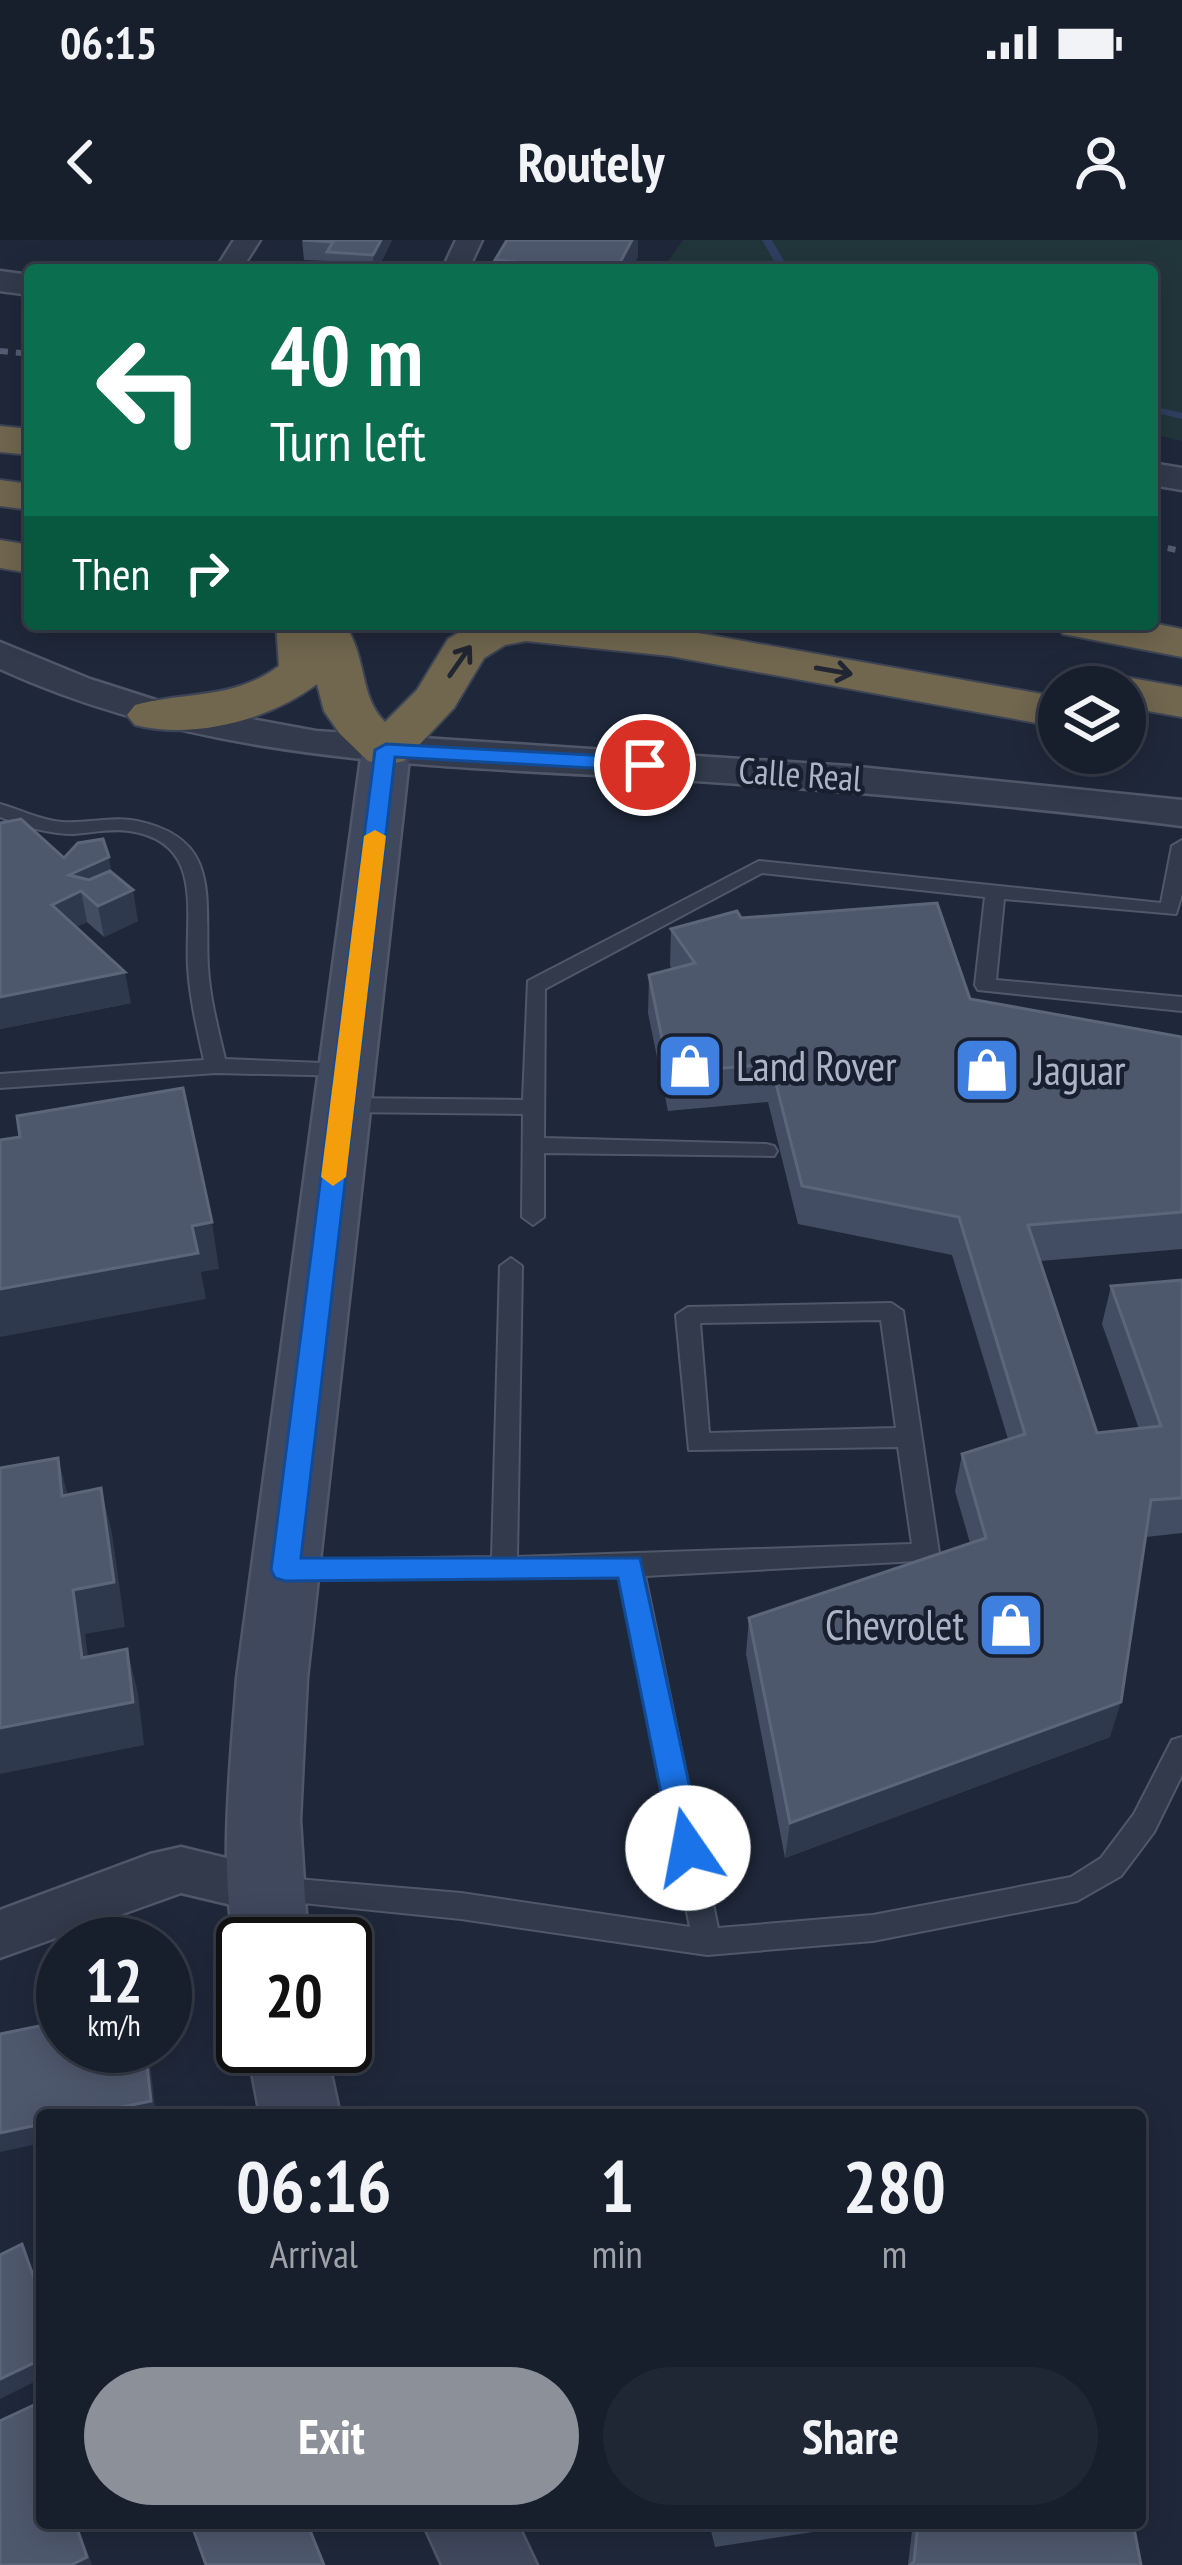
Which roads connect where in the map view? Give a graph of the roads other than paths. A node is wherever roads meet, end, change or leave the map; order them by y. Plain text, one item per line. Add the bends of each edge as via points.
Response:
1 (302, 630) edge
2 (324, 630) edge
3 (511, 630) edge
4 (555, 630) edge
5 (802, 630) edge
6 (1112, 630) edge
7 (1182, 643) edge
8 (0, 655) edge
9 (1038, 675) edge
10 (1146, 696) edge
11 (1182, 702) edge
12 (1038, 708) edge
13 (152, 715) junction
14 (1146, 728) edge
15 (1182, 734) edge
16 (386, 750) junction
17 (0, 810) edge
18 (1182, 813) edge
19 (1182, 846) edge
20 (995, 893) junction
21 (1169, 910) junction
22 (1182, 930) edge
23 (1182, 1004) edge
24 (216, 1066) junction
25 (0, 1082) edge
26 (344, 1088) junction
27 (534, 1107) junction
28 (533, 1145) junction
29 (766, 1151) dead end
30 (532, 1216) dead end
31 (511, 1266) dead end
32 (908, 1437) junction
33 (630, 1566) junction
34 (504, 1569) junction
35 (285, 1570) junction
36 (1182, 1748) edge
37 (267, 1917) edge
38 (0, 1934) edge
39 (707, 1942) junction
40 (291, 2073) edge
41 (299, 2109) edge
42 (470, 2529) edge
43 (492, 2565) edge

1 - 13 highway via 303,671 276,694 213,714
2 - 16 highway via 343,664 346,707
16 -> 3 highway via 437,698 465,649
4 -> 12 highway via 670,642
5 - 9 highway
6 - 7 highway
8 - 13 street, Calle Real
10 - 11 highway
13 - 16 street, Calle Real
14 - 15 highway
16 - 18 street, Calle Real via 875,779
16 - 26 main road
17 - 24 lane via 36,825 115,822 158,830 189,856 201,896 200,998
19 - 21 lane
20 - 21 lane
20 - 23 lane via 985,985
20 - 27 lane via 759,866 535,986
21 - 22 lane
24 - 25 lane
24 - 26 lane
26 - 27 lane
26 - 35 main road
27 - 28 lane
28 - 29 lane
28 - 30 lane
31 - 34 lane
32 - 32 lane via 890,1311 688,1315 698,1443
32 - 33 lane via 926,1553
33 - 34 lane
33 - 39 lane
34 - 35 lane
35 - 37 main road via 272,1678
36 - 39 lane via 1111,1867 1077,1888 873,1928
37 - 38 street via 181,1870
37 - 39 lane via 461,1906
40 - 41 main road
42 - 43 main road

